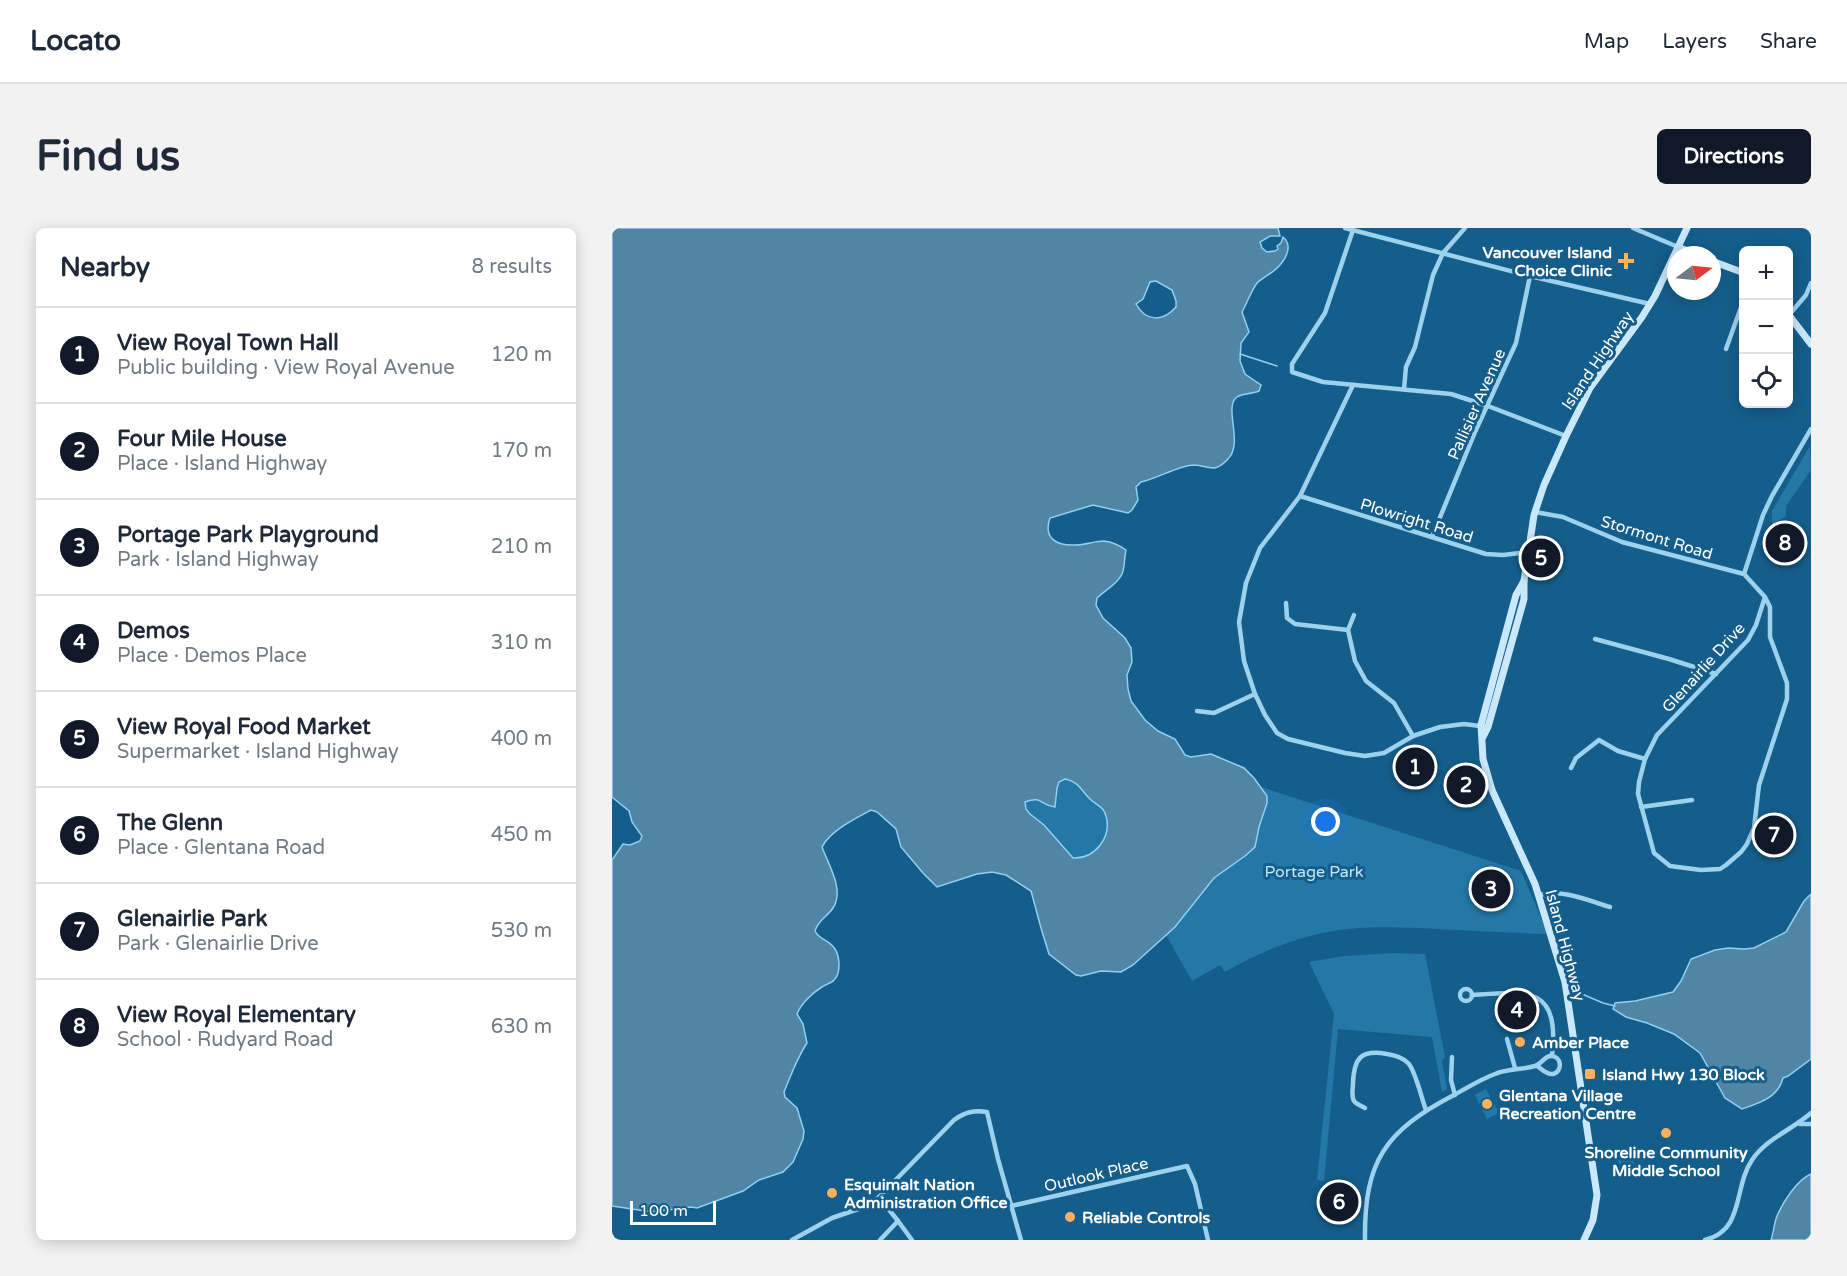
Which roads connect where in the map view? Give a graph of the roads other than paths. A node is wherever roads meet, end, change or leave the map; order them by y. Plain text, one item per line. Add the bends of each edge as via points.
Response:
1 (1345, 228) edge
2 (1465, 228) edge
3 (1633, 228) edge
4 (1687, 228) edge
5 (1353, 230) junction
6 (1676, 246) edge
7 (1678, 246) edge
8 (1442, 254) junction
9 (1721, 264) edge
10 (1739, 271) edge
11 (1667, 274) edge
12 (1530, 276) junction
13 (1811, 283) edge
14 (1743, 300) edge
15 (1650, 304) junction
16 (1793, 310) edge
17 (1793, 319) edge
18 (1811, 344) edge
19 (1726, 349) dead end
20 (1353, 385) junction
21 (1404, 389) junction
22 (1488, 406) junction
23 (1811, 429) edge
24 (1566, 436) junction
25 (1300, 496) junction
26 (1534, 512) junction
27 (1432, 537) junction
28 (1529, 552) junction
29 (1744, 574) junction
30 (1765, 597) junction
31 (1286, 603) dead end
32 (1354, 615) dead end
33 (1348, 630) junction
34 (1595, 639) dead end
35 (1716, 674) junction
36 (1255, 694) junction
37 (1197, 711) dead end
38 (1484, 726) junction
39 (1413, 736) junction
40 (1645, 759) junction
41 (1571, 768) dead end
42 (1692, 800) dead end
43 (1641, 807) junction
44 (1539, 896) junction
45 (1610, 907) dead end
46 (1472, 995) dead end
47 (1507, 1039) dead end
48 (1552, 1056) junction
49 (1452, 1057) dead end
50 (1537, 1066) junction
51 (1515, 1068) junction
52 (1455, 1095) junction
53 (1365, 1108) dead end
54 (1426, 1110) junction
55 (1811, 1113) edge
56 (1811, 1124) edge
57 (1797, 1125) junction
58 (879, 1197) junction
59 (1011, 1206) junction
60 (898, 1221) junction
61 (792, 1240) edge
62 (880, 1240) edge
63 (912, 1240) edge
64 (1021, 1240) edge
65 (1208, 1240) edge
66 (1365, 1240) edge
67 (1584, 1240) edge
68 (1704, 1240) edge

1 - 5 street
2 - 8 street
3 - 6 street
4 - 7 main road, Island Highway
5 - 8 street
5 - 20 street via 1325,313 1291,370 1323,382
8 - 12 street
8 - 21 street via 1406,367
9 - 10 main road
11 - 15 main road, Island Highway
12 - 15 street
12 - 22 street, Pallisier Avenue via 1516,343
13 - 16 street
14 - 19 street
15 - 24 main road, Island Highway via 1590,388
17 - 18 main road
20 - 21 street
20 - 25 street
21 - 22 street via 1451,394
22 - 24 street
22 - 27 street, Pallisier Avenue
23 - 29 street via 1768,505
24 - 26 main road, Island Highway
25 - 27 street, Plowright Road
25 - 36 street via 1260,548 1246,583 1239,622 1244,661
26 - 28 main road, Island Highway
26 - 29 street, Stormont Road via 1563,517 1622,542
27 - 28 street, Plowright Road via 1486,554
28 - 38 main road, Island Highway
29 - 30 street
30 - 35 street, Glenairlie Drive via 1753,633
30 - 43 street, Glenairlie Drive via 1770,607 1770,637 1787,683 1787,699 1759,785 1754,828 1747,844 1720,869 1670,866 1654,853
31 - 33 street via 1287,618 1295,624
32 - 33 street
33 - 39 street via 1355,661 1366,681 1394,704
34 - 35 street
35 - 40 street, Glenairlie Drive via 1658,735
36 - 37 street via 1214,712
36 - 39 street via 1277,733 1288,739 1365,756 1384,753
38 - 39 street via 1448,725
38 - 44 main road, Island Highway via 1483,759 1489,782
40 - 41 street via 1599,740 1576,758
40 - 43 street, Glenairlie Drive via 1638,794
42 - 43 street
44 - 45 street via 1551,892 1569,894
44 - 67 main road, Island Highway via 1565,982 1597,1195 1593,1220
46 - 48 street via 1523,993 1541,1001 1552,1020
47 - 51 street
48 - 50 street
48 - 50 street via 1560,1065 1556,1073 1547,1073
49 - 52 street
50 - 51 street
51 - 52 street via 1495,1073
52 - 54 street
53 - 54 street via 1353,1099 1353,1071 1363,1055 1377,1053 1409,1063
54 - 66 street via 1396,1135 1370,1179
55 - 57 street
56 - 57 street
57 - 68 street via 1758,1152 1745,1173 1728,1227 1718,1236
58 - 59 street via 960,1116 973,1111 987,1112
58 - 60 street
58 - 61 street
59 - 64 street
59 - 65 street, Outlook Place via 1187,1166
60 - 62 street
60 - 63 street

